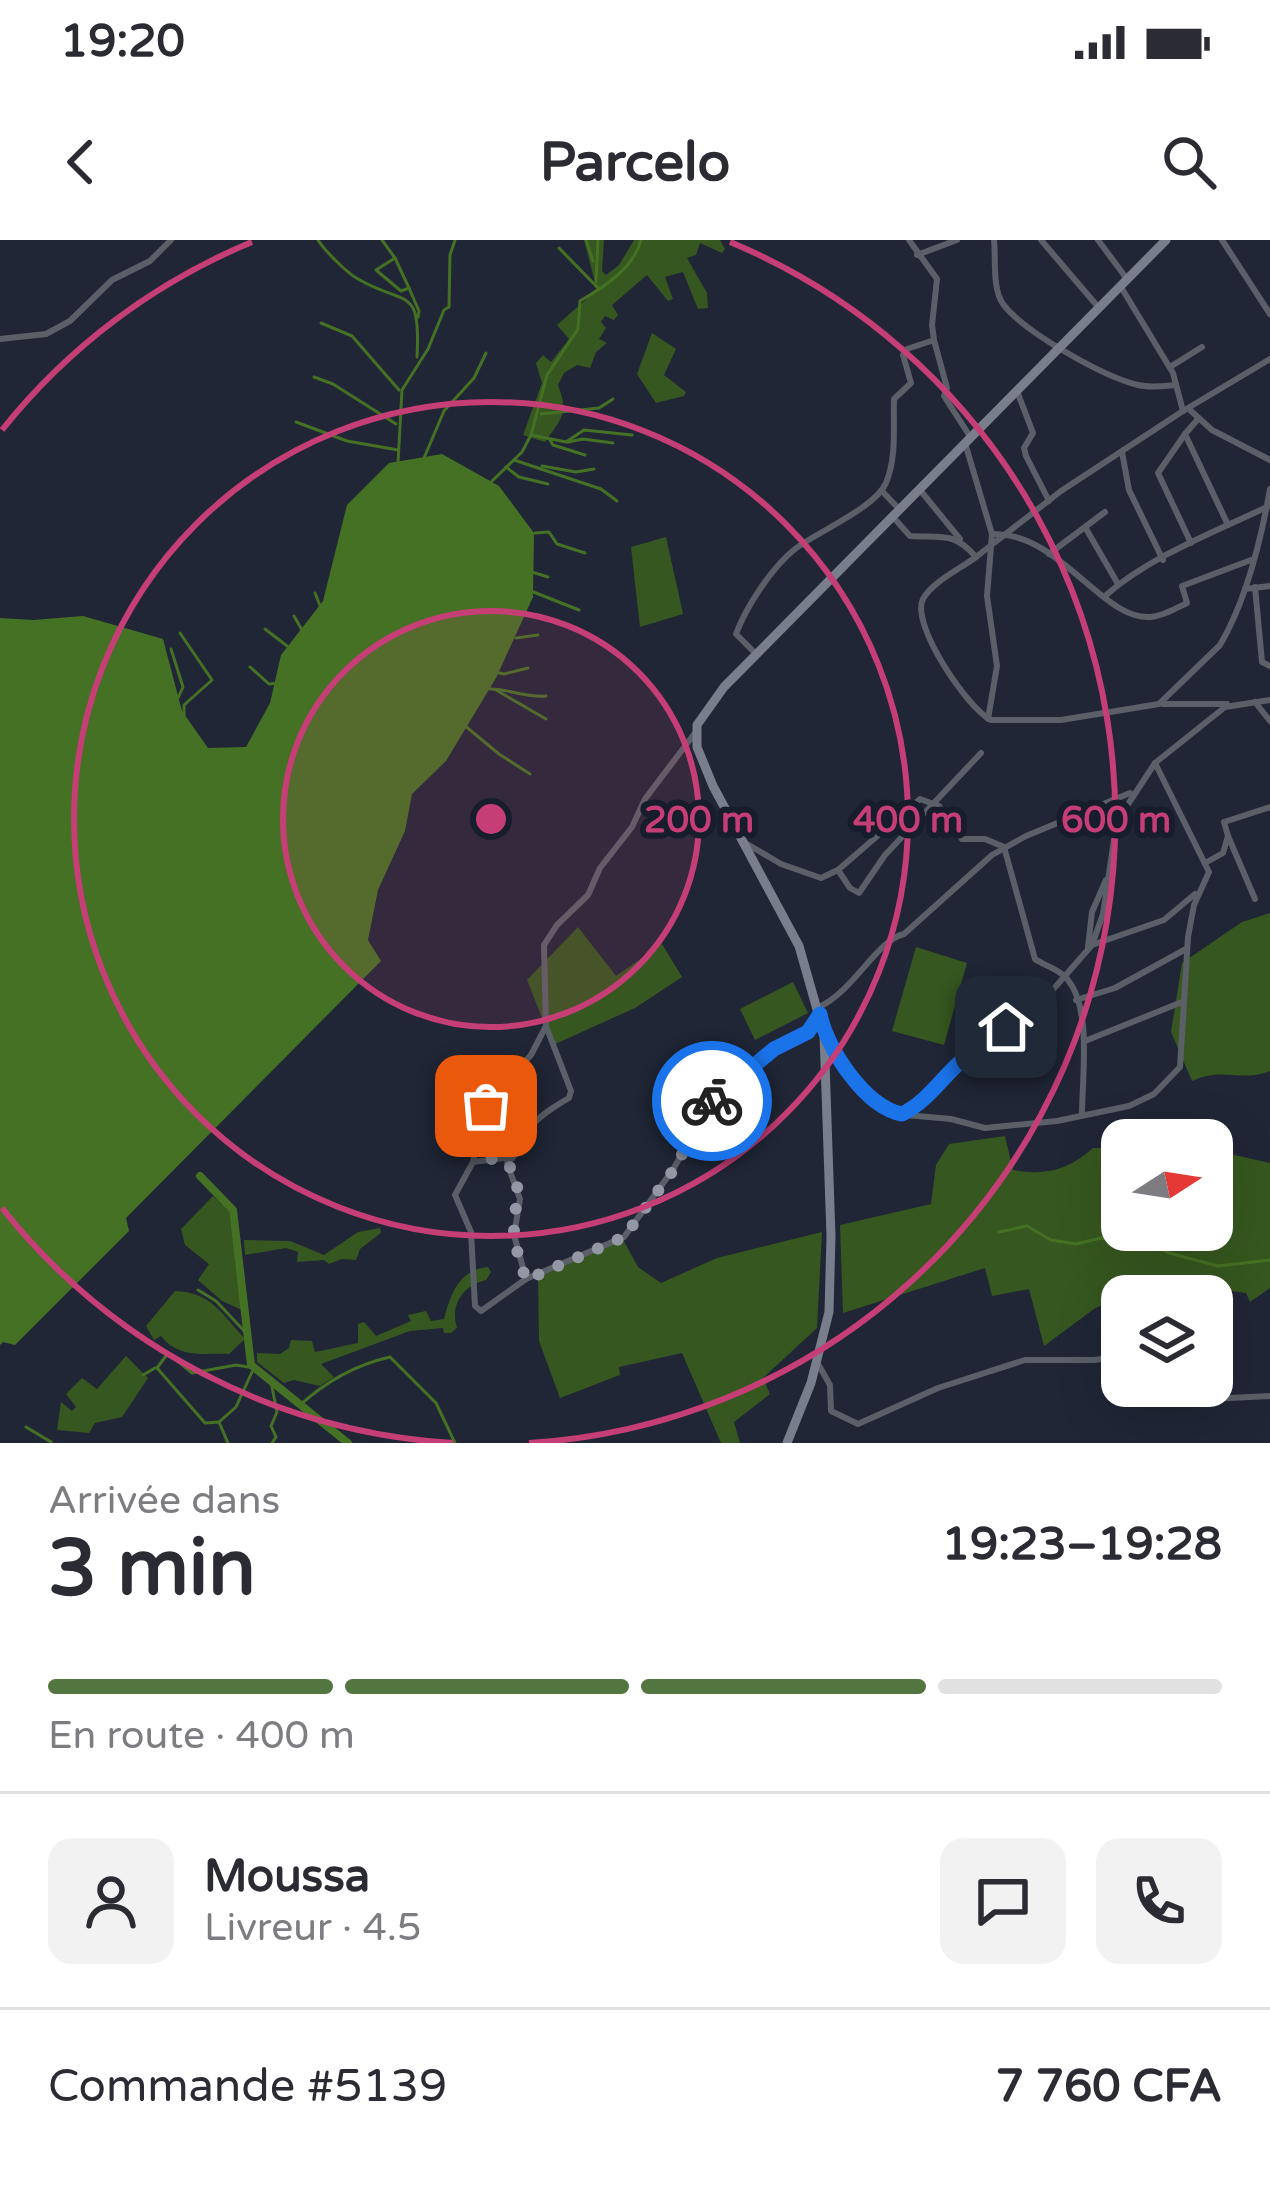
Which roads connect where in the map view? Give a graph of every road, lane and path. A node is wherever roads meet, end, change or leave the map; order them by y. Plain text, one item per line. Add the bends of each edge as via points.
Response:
1 (171, 240) edge
2 (909, 240) edge
3 (957, 240) edge
4 (994, 240) edge
5 (1041, 240) edge
6 (1098, 240) edge
7 (1222, 240) edge
8 (1161, 242) edge
9 (917, 255) junction
10 (1124, 283) junction
11 (1099, 308) junction
12 (1270, 314) edge
13 (0, 339) edge
14 (934, 340) junction
15 (1061, 347) junction
16 (1202, 347) dead end
17 (1270, 359) edge
18 (1170, 367) junction
19 (1176, 385) junction
20 (1017, 391) junction
21 (1186, 410) junction
22 (1198, 419) junction
23 (1185, 434) junction
24 (968, 441) junction
25 (1122, 452) junction
26 (1270, 460) edge
27 (1270, 489) edge
28 (882, 490) junction
29 (920, 490) junction
30 (1049, 501) junction
31 (1267, 507) junction
32 (1105, 512) dead end
33 (897, 513) junction
34 (1268, 518) edge
35 (1228, 525) junction
36 (1085, 527) junction
37 (1010, 533) junction
38 (992, 534) junction
39 (962, 542) junction
40 (1191, 543) junction
41 (993, 545) junction
42 (1048, 554) junction
43 (976, 557) junction
44 (1163, 560) junction
45 (1251, 560) junction
46 (1118, 584) junction
47 (1270, 586) edge
48 (1256, 587) junction
49 (1245, 589) junction
50 (1105, 596) junction
51 (757, 655) junction
52 (1270, 666) edge
53 (1270, 700) edge
54 (1255, 702) junction
55 (1159, 704) junction
56 (1232, 704) junction
57 (988, 719) junction
58 (1270, 721) edge
59 (695, 732) junction
60 (981, 753) dead end
61 (1155, 763) junction
62 (1132, 792) junction
63 (933, 801) junction
64 (1270, 807) edge
65 (1228, 836) junction
66 (744, 842) junction
67 (1004, 848) junction
68 (1205, 863) junction
69 (838, 870) junction
70 (1199, 890) junction
71 (1255, 899) dead end
72 (1090, 947) junction
73 (1188, 949) junction
74 (1065, 976) junction
75 (1076, 1000) junction
76 (1182, 1002) junction
77 (820, 1011) junction
78 (545, 1026) junction
79 (824, 1034) junction
80 (1085, 1041) junction
81 (902, 1114) junction
82 (1082, 1114) junction
83 (476, 1151) junction
84 (485, 1159) junction
85 (508, 1159) junction
86 (472, 1162) junction
87 (526, 1280) junction
88 (1101, 1359) edge
89 (817, 1362) junction
90 (1270, 1396) edge
91 (1233, 1398) edge
92 (788, 1443) edge

1 - 13 street via 151,261 112,280 70,322
2 - 9 street
3 - 9 street
4 - 15 street via 1003,303
5 - 11 street
6 - 10 street
7 - 12 street
8 - 10 street
9 - 14 street via 937,278
10 - 11 street
10 - 18 street
11 - 15 street
14 - 24 street via 944,396
14 - 28 street via 903,355 911,383 894,399
15 - 19 street via 1137,385
15 - 20 street
16 - 18 street
17 - 21 street
18 - 19 street
19 - 21 street
20 - 24 street
20 - 30 street via 1033,433 1025,456
21 - 22 street
21 - 25 street
22 - 23 street
22 - 26 street
23 - 35 street
23 - 40 street via 1158,473
24 - 29 street
24 - 38 street
25 - 30 street
25 - 44 street via 1129,490
27 - 31 street
28 - 33 street
28 - 51 street via 776,570 736,634
29 - 33 street
29 - 39 street
30 - 37 street
31 - 34 street
31 - 35 street
32 - 36 street
33 - 39 street via 910,536
33 - 51 street
34 - 45 street
35 - 40 street
36 - 42 street
36 - 46 street
37 - 38 street
37 - 41 street
37 - 42 street
38 - 41 street
39 - 43 street
40 - 44 street
41 - 43 street
41 - 57 street via 987,596 997,666
42 - 50 street
43 - 57 street via 934,587 921,611 968,702
44 - 46 street
45 - 49 street
45 - 50 street via 1181,586 1187,603 1159,615 1128,613
46 - 50 street
47 - 48 street
48 - 49 street
48 - 52 street via 1262,662
49 - 55 street via 1220,646
51 - 59 street via 714,698
53 - 54 street
54 - 56 street
54 - 58 street
55 - 56 street
55 - 57 street via 1061,720
56 - 61 street
59 - 66 street
59 - 78 street via 584,901 546,940
60 - 63 street
61 - 62 street
61 - 68 street
62 - 67 street
62 - 72 street
63 - 67 street via 962,839
63 - 69 street via 917,800
63 - 69 street via 862,891
64 - 65 street via 1226,821
65 - 68 street via 1223,853
65 - 71 street
66 - 69 street via 821,878
66 - 77 street via 800,946
67 - 74 street via 1035,959
67 - 77 street via 887,940
68 - 70 street via 1209,877
70 - 72 street via 1164,920
70 - 73 street
72 - 74 street
73 - 75 street
73 - 76 street
74 - 75 street
74 - 81 street
75 - 80 street
76 - 80 street
76 - 82 street via 1184,1055 1169,1082 1129,1106
77 - 79 street
77 - 87 street via 808,1032 716,1095 624,1237
78 - 83 street via 537,1047 486,1106
78 - 85 street via 570,1095
79 - 81 street via 861,1092
79 - 89 street via 830,1287
80 - 82 street
81 - 82 street via 985,1128
83 - 84 street
83 - 86 street
84 - 85 street
84 - 86 street
85 - 87 street
86 - 87 street via 454,1196 471,1232 475,1306 481,1311
88 - 89 street via 1025,1360 854,1424 831,1411 830,1385
89 - 92 street
90 - 91 street

